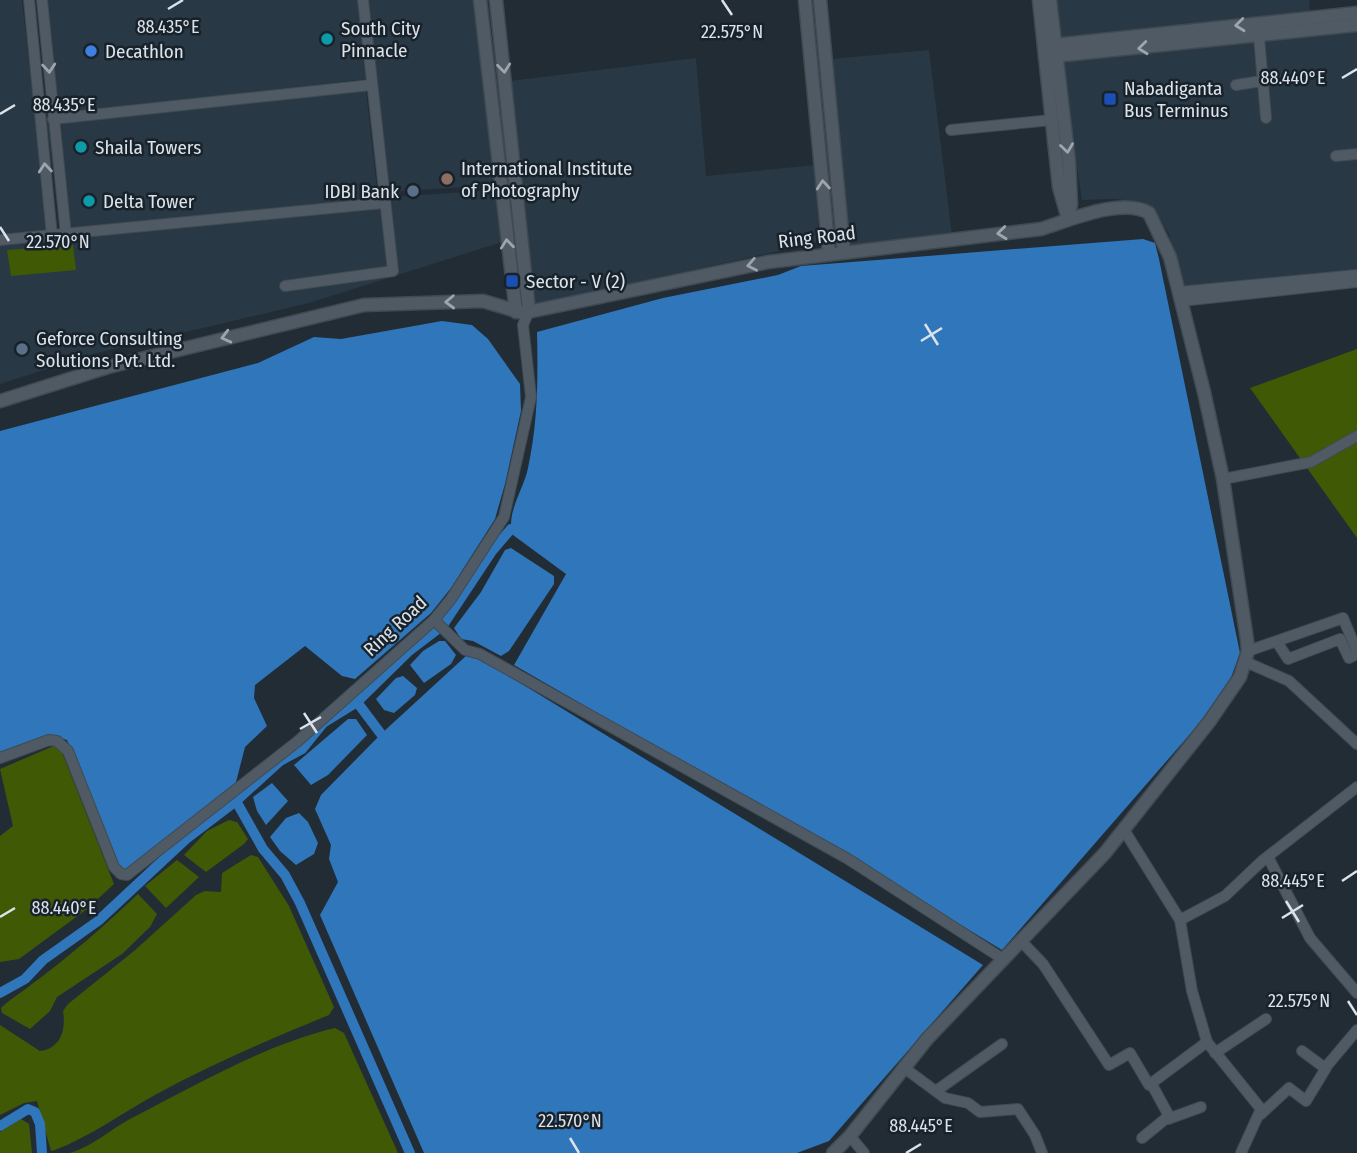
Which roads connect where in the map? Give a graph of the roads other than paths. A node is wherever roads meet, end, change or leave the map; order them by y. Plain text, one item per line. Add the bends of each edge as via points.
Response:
1 (29, 0) edge
2 (42, 0) edge
3 (363, 0) edge
4 (480, 0) edge
5 (496, 0) edge
6 (805, 0) edge
7 (820, 0) edge
8 (1039, 0) edge
9 (1049, 0) edge
10 (1357, 13) edge
11 (1357, 25) edge
12 (1288, 26) junction
13 (500, 28) junction
14 (483, 30) junction
15 (1259, 37) junction
16 (1050, 51) junction
17 (827, 77) junction
18 (813, 78) junction
19 (1262, 81) junction
20 (372, 85) junction
21 (1236, 85) dead end
22 (1266, 118) dead end
23 (53, 119) junction
24 (1052, 120) junction
25 (951, 130) dead end
26 (834, 149) junction
27 (820, 151) junction
28 (1357, 154) edge
29 (1336, 156) dead end
30 (383, 203) junction
31 (1074, 218) junction
32 (66, 235) junction
33 (51, 236) junction
34 (0, 240) edge
35 (844, 252) junction
36 (829, 253) junction
37 (1357, 275) edge
38 (1357, 282) edge
39 (285, 286) dead end
40 (1180, 296) junction
41 (523, 312) junction
42 (0, 401) edge
43 (1357, 436) edge
44 (1223, 479) junction
45 (436, 622) junction
46 (1277, 642) junction
47 (1357, 652) edge
48 (1247, 656) junction
49 (1357, 744) edge
50 (0, 758) edge
51 (1357, 788) edge
52 (1124, 830) junction
53 (1268, 857) junction
54 (1181, 920) junction
55 (1022, 942) junction
56 (1003, 959) junction
57 (1357, 993) edge
58 (1266, 1019) dead end
59 (1357, 1030) edge
60 (1207, 1042) junction
61 (1002, 1044) dead end
62 (1302, 1051) dead end
63 (1215, 1053) junction
64 (903, 1068) junction
65 (1326, 1068) junction
66 (1151, 1083) junction
67 (936, 1091) junction
68 (1201, 1107) dead end
69 (1261, 1114) junction
70 (1168, 1119) junction
71 (850, 1136) junction
72 (1142, 1138) dead end
73 (832, 1153) edge
74 (864, 1153) edge
75 (1042, 1153) edge
76 (1241, 1153) edge

33 -> 1 street
2 -> 23 street
3 - 20 street
4 - 14 street
5 - 13 street
6 - 18 street
7 - 17 street
8 - 16 street
9 - 16 street
10 - 12 street
11 - 12 street
12 - 15 street
12 -> 16 street
13 - 14 street
13 -> 41 street
41 -> 14 street
15 -> 16 street
15 - 19 street
16 - 24 street
16 -> 31 street
17 - 18 street
17 - 26 street
18 - 27 street
19 - 21 street
19 - 22 street
20 - 23 street
20 - 30 street
23 - 32 street
24 - 25 street
24 - 31 street via 1059,187
26 - 27 street
26 - 35 street
36 -> 27 street
28 - 29 street
30 - 32 street
30 - 39 street via 393,271
31 -> 35 street, Ring Road via 1041,229
31 - 40 street, Ring Road via 1128,205 1149,213 1163,235
32 - 33 street
33 - 34 street
35 - 36 street, Ring Road
36 -> 41 street, Ring Road
37 - 40 street
38 - 40 street
40 - 44 street
41 -> 42 street, Ring Road via 483,301 364,305 108,367
41 - 45 street, Ring Road via 531,397 505,517
43 - 44 street via 1311,463
44 - 48 street
45 - 50 street, Ring Road via 298,741 131,874 117,871 68,751 57,741
45 - 56 street via 464,650 480,654 848,859
46 - 47 street via 1288,659 1340,639 1349,658
46 - 47 street via 1343,618
46 - 48 street
48 - 49 street via 1289,681
48 - 52 street via 1240,677 1213,716
51 - 53 street
52 - 54 street
52 - 55 street
53 - 54 street via 1224,896
53 - 57 street via 1310,938
54 - 60 street via 1192,991
55 - 56 street
55 - 66 street via 1043,964 1107,1064 1130,1053
56 - 64 street
58 - 63 street
59 - 65 street
60 - 63 street
60 - 66 street
61 - 67 street
62 - 65 street
63 - 69 street via 1259,1103
64 - 67 street
64 - 71 street
65 - 69 street via 1306,1101 1289,1088
66 - 70 street via 1169,1112
67 - 75 street via 981,1112 1018,1109
68 - 70 street
69 - 76 street
70 - 72 street
71 - 73 street
71 - 74 street

